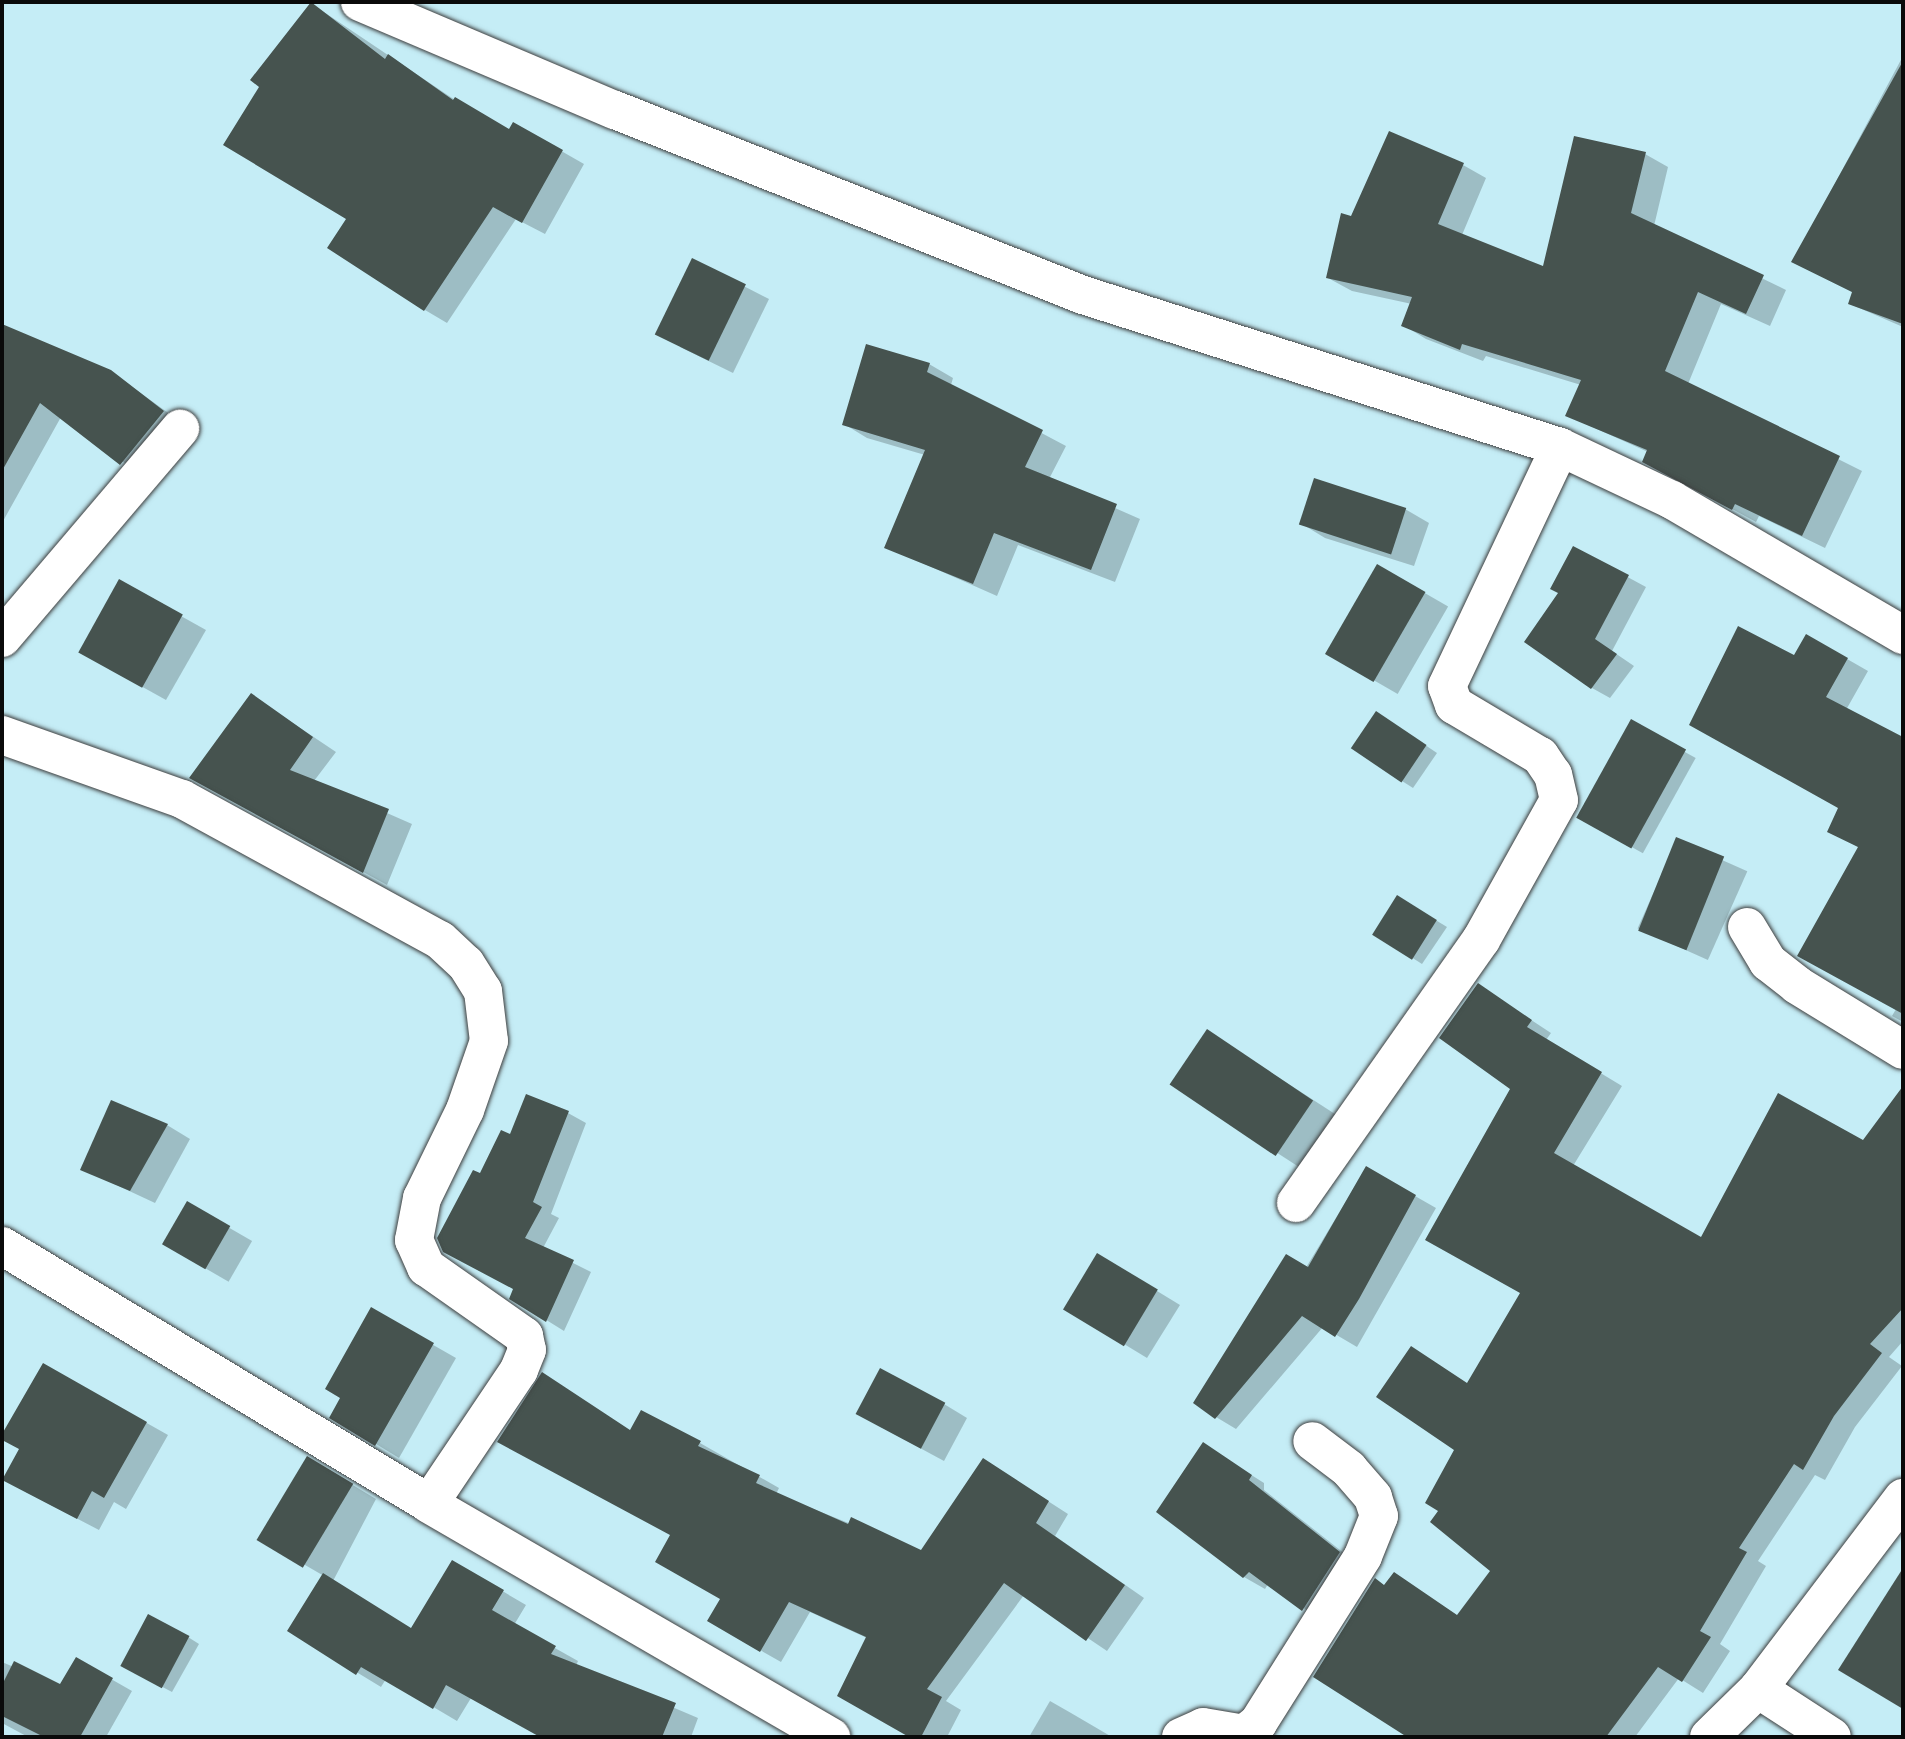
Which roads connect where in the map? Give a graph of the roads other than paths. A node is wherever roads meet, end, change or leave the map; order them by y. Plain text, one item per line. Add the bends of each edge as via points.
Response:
1 (360, 2) edge
2 (180, 429) dead end
3 (1560, 447) junction
4 (1903, 635) edge
5 (2, 638) edge
6 (2, 735) edge
7 (1748, 928) dead end
8 (1903, 1050) edge
9 (1296, 1203) dead end
10 (2, 1246) edge
11 (1312, 1441) dead end
12 (1903, 1498) edge
13 (429, 1504) junction
14 (1758, 1689) junction
15 (786, 1725) edge
16 (831, 1737) edge
17 (1181, 1737) edge
18 (1709, 1737) edge
19 (1832, 1737) edge

1 - 3 street via 615,110 1071,290
2 - 5 street
3 - 4 street via 1672,500
3 - 9 street via 1447,686 1454,705 1541,756 1553,775 1559,800 1481,940
6 - 13 street via 182,799 440,940 466,964 483,991 489,1041 464,1110 422,1198 414,1240 426,1268 524,1336 527,1350 519,1370
7 - 8 street via 1768,962 1787,977
10 - 13 street
11 - 17 street via 1349,1469 1373,1497 1379,1516 1363,1556 1258,1723 1244,1734 1203,1727
12 - 14 street
13 - 15 street
14 - 18 street
14 - 19 street
15 - 16 street

